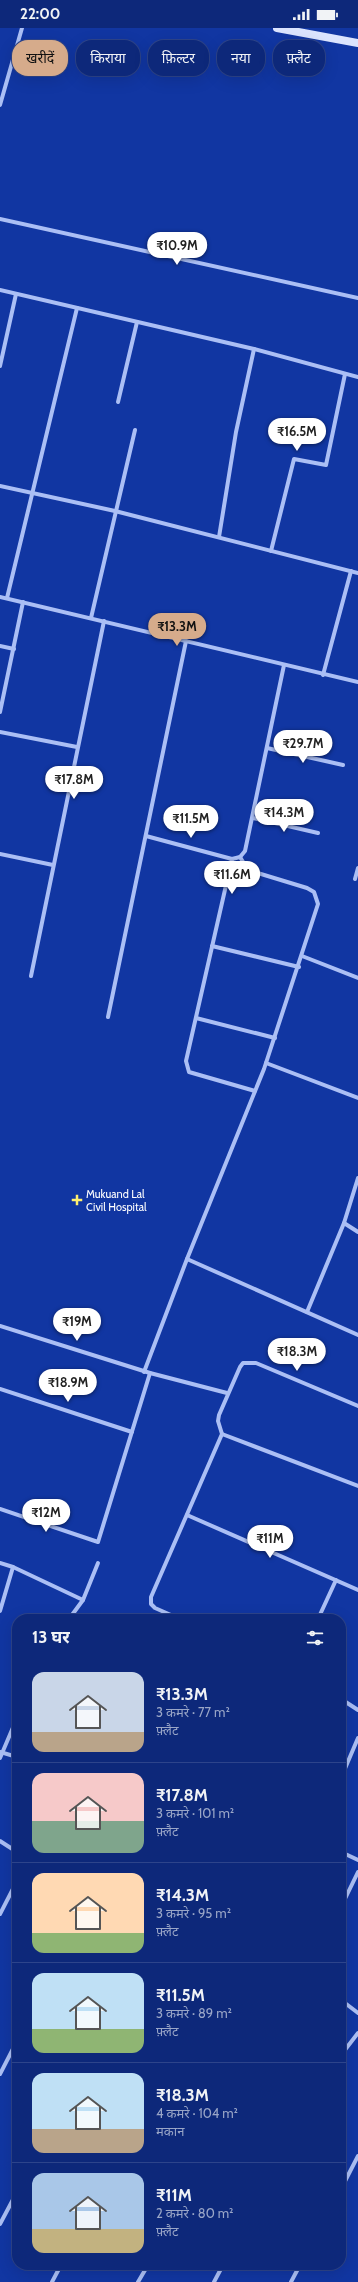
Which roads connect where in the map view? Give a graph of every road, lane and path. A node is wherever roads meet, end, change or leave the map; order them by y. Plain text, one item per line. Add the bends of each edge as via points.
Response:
1 (22, 28) edge
2 (277, 28) edge
3 (358, 43) edge
4 (1, 99) edge
5 (0, 105) edge
6 (0, 219) edge
7 (0, 290) edge
8 (16, 294) junction
9 (358, 298) edge
10 (77, 308) junction
11 (136, 322) junction
12 (254, 349) junction
13 (0, 366) edge
14 (345, 374) junction
15 (358, 377) edge
16 (118, 402) dead end
17 (135, 430) dead end
18 (0, 486) edge
19 (34, 494) junction
20 (115, 511) junction
21 (219, 538) junction
22 (271, 551) junction
23 (351, 571) junction
24 (358, 573) edge
25 (0, 597) edge
26 (7, 598) junction
27 (24, 602) junction
28 (91, 618) junction
29 (104, 621) junction
30 (186, 641) junction
31 (0, 646) edge
32 (14, 649) junction
33 (284, 665) junction
34 (323, 675) junction
35 (358, 682) edge
36 (1, 701) edge
37 (0, 712) edge
38 (0, 732) edge
39 (77, 747) junction
40 (267, 748) junction
41 (343, 765) dead end
42 (253, 818) junction
43 (318, 833) dead end
44 (146, 836) junction
45 (0, 854) edge
46 (240, 857) junction
47 (232, 859) junction
48 (53, 865) junction
49 (358, 868) edge
50 (355, 879) dead end
51 (212, 946) junction
52 (302, 956) junction
53 (299, 967) junction
54 (31, 976) dead end
55 (358, 978) edge
56 (108, 1017) dead end
57 (196, 1018) junction
58 (275, 1038) junction
59 (266, 1063) junction
60 (255, 1091) junction
61 (358, 1098) edge
62 (358, 1178) edge
63 (344, 1223) junction
64 (358, 1232) edge
65 (187, 1259) junction
66 (307, 1312) junction
67 (0, 1326) edge
68 (358, 1335) edge
69 (144, 1372) junction
70 (150, 1373) junction
71 (0, 1389) edge
72 (227, 1393) junction
73 (358, 1406) edge
74 (132, 1432) junction
75 (222, 1434) junction
76 (358, 1486) edge
77 (0, 1510) edge
78 (188, 1515) junction
79 (98, 1562) dead end
80 (0, 1563) edge
81 (13, 1568) junction
82 (336, 1580) junction
83 (358, 1590) edge
84 (83, 1600) junction
85 (0, 1611) edge
86 (73, 1614) edge
87 (169, 1614) edge
88 (320, 1614) edge
89 (346, 1702) edge
90 (358, 1710) edge
91 (12, 1729) edge
92 (358, 1738) edge
93 (1, 1752) edge
94 (12, 1755) edge
95 (0, 1758) edge
96 (346, 1766) edge
97 (0, 1841) edge
98 (12, 1849) edge
99 (346, 1854) edge
100 (358, 1860) edge
101 (358, 1872) edge
102 (12, 1890) edge
103 (346, 1897) edge
104 (0, 1914) edge
105 (346, 2004) edge
106 (358, 2013) edge
107 (358, 2033) edge
108 (346, 2049) edge
109 (12, 2051) edge
110 (0, 2074) edge
111 (358, 2156) edge
112 (346, 2179) edge
113 (12, 2201) edge
114 (0, 2224) edge
115 (58, 2270) edge
116 (145, 2270) edge
117 (220, 2270) edge
118 (297, 2270) edge
119 (52, 2282) edge
120 (138, 2282) edge
121 (214, 2282) edge
122 (291, 2282) edge

1 - 4 street
2 - 3 street
4 - 5 street
6 - 9 street
7 - 8 street
8 - 10 street
8 - 13 street
10 - 11 street
10 - 19 street
11 - 12 street
11 - 16 street
12 - 14 street
12 - 21 street via 236,432
14 - 15 street
14 - 22 street via 326,465 294,459
17 - 20 street
18 - 19 street
19 - 20 street
19 - 26 street
20 - 21 street
20 - 28 street
21 - 22 street
22 - 23 street
23 - 24 street
23 - 34 street
25 - 26 street
26 - 27 street
27 - 28 street
27 - 32 street
28 - 29 street
29 - 30 street
29 - 39 street
30 - 33 street
30 - 44 street
31 - 32 street
32 - 36 street
33 - 34 street
33 - 40 street
34 - 35 street
36 - 37 street
38 - 39 street
39 - 48 street
40 - 41 street
40 - 42 street
42 - 43 street
42 - 46 street via 245,851
44 - 47 street
44 - 56 street
45 - 48 street
46 - 47 street
46 - 52 street via 248,870 314,892 318,904
47 - 51 street
48 - 54 street
49 - 50 street
51 - 53 street
51 - 57 street
52 - 53 street
52 - 55 street
53 - 58 street
57 - 58 street
57 - 60 street via 186,1061 189,1072
58 - 59 street
59 - 60 street
59 - 61 street
60 - 65 street
62 - 63 street
63 - 64 street
63 - 66 street
65 - 66 street
65 - 69 street
66 - 68 street
67 - 69 street
69 - 70 street
70 - 72 street
70 - 74 street
71 - 74 street
72 - 73 street via 240,1367 243,1363 249,1362
72 - 75 street via 218,1422
74 - 77 street via 98,1542
75 - 76 street
75 - 78 street
78 - 82 street
78 - 87 street via 151,1597 151,1604 155,1608
79 - 84 street
80 - 81 street
81 - 84 street
81 - 85 street
82 - 83 street
82 - 88 street
84 - 86 street
89 - 90 street
91 - 93 street
92 - 96 street
93 - 94 street
93 - 95 street
97 - 98 street
99 - 100 street
101 - 103 street
102 - 104 street
105 - 106 street
107 - 108 street
109 - 110 street
111 - 112 street
113 - 114 street
115 - 119 street
116 - 120 street
117 - 121 street
118 - 122 street

